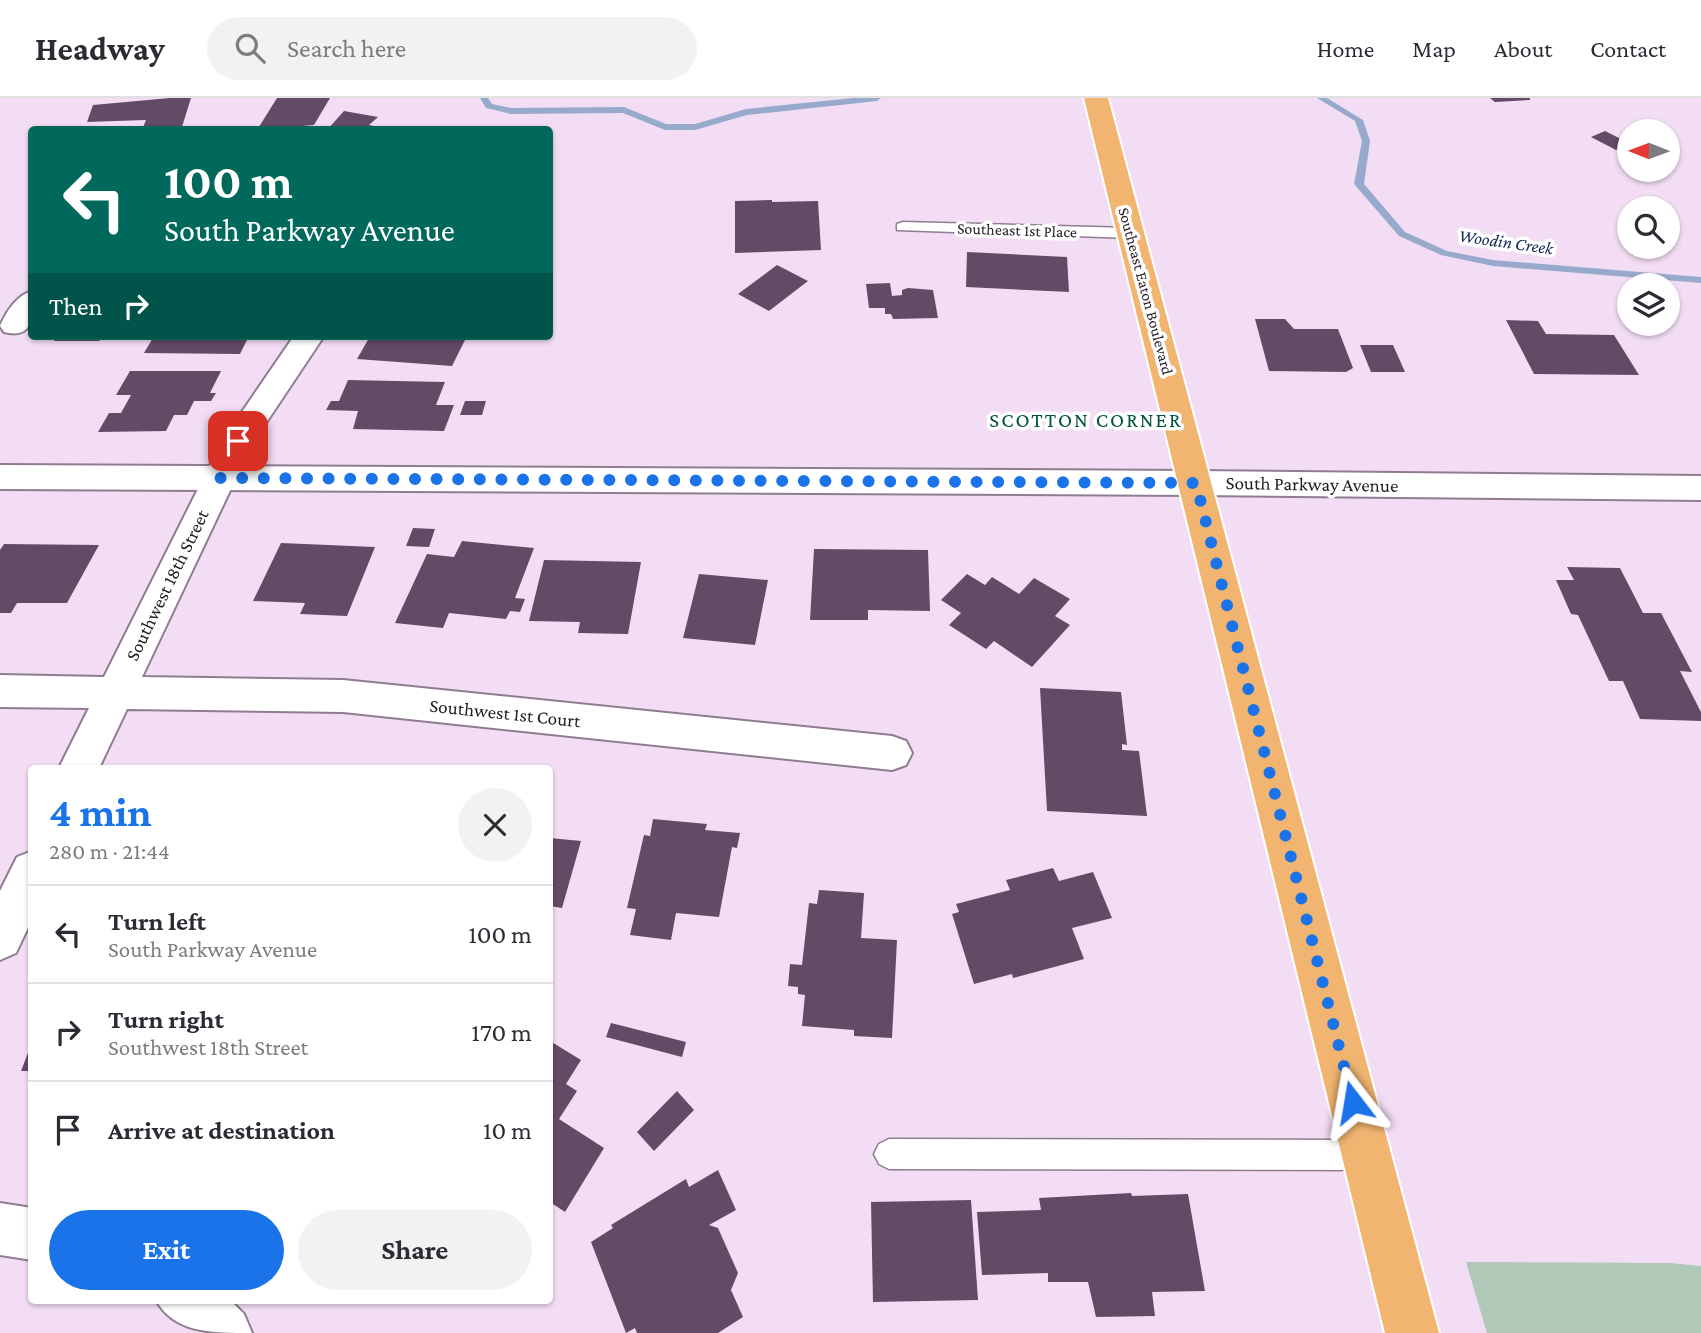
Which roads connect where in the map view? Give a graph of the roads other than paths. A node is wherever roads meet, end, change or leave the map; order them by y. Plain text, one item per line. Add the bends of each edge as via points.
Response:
1 (1096, 98) edge
2 (902, 227) dead end
3 (1130, 233) junction
4 (28, 305) edge
5 (13, 326) dead end
6 (306, 340) edge
7 (0, 477) edge
8 (219, 478) junction
9 (1196, 483) junction
10 (1701, 488) edge
11 (0, 691) edge
12 (116, 691) junction
13 (892, 753) dead end
14 (80, 765) edge
15 (28, 879) edge
16 (0, 938) edge
17 (889, 1154) dead end
18 (1367, 1155) junction
19 (0, 1229) edge
20 (28, 1233) edge
21 (187, 1304) edge
22 (225, 1333) edge
23 (1412, 1333) edge

1 - 3 main road, Southeast Eaton Boulevard
2 - 3 lane, Southeast 1st Place
3 - 9 main road, Southeast Eaton Boulevard
4 - 5 street
6 - 8 street, Southwest 18th Street via 245,427
7 - 8 street, South Parkway Avenue
8 - 9 street, South Parkway Avenue
8 - 12 street, Southwest 18th Street
9 - 10 street, South Parkway Avenue
9 - 18 main road, Southeast Eaton Boulevard
11 - 12 street, Southwest 1st Court
12 - 13 street, Southwest 1st Court via 343,696
12 - 14 street, Southwest 18th Street
15 - 16 street
17 - 18 lane
18 - 23 main road, Southeast Eaton Boulevard
19 - 20 street
21 - 22 street

